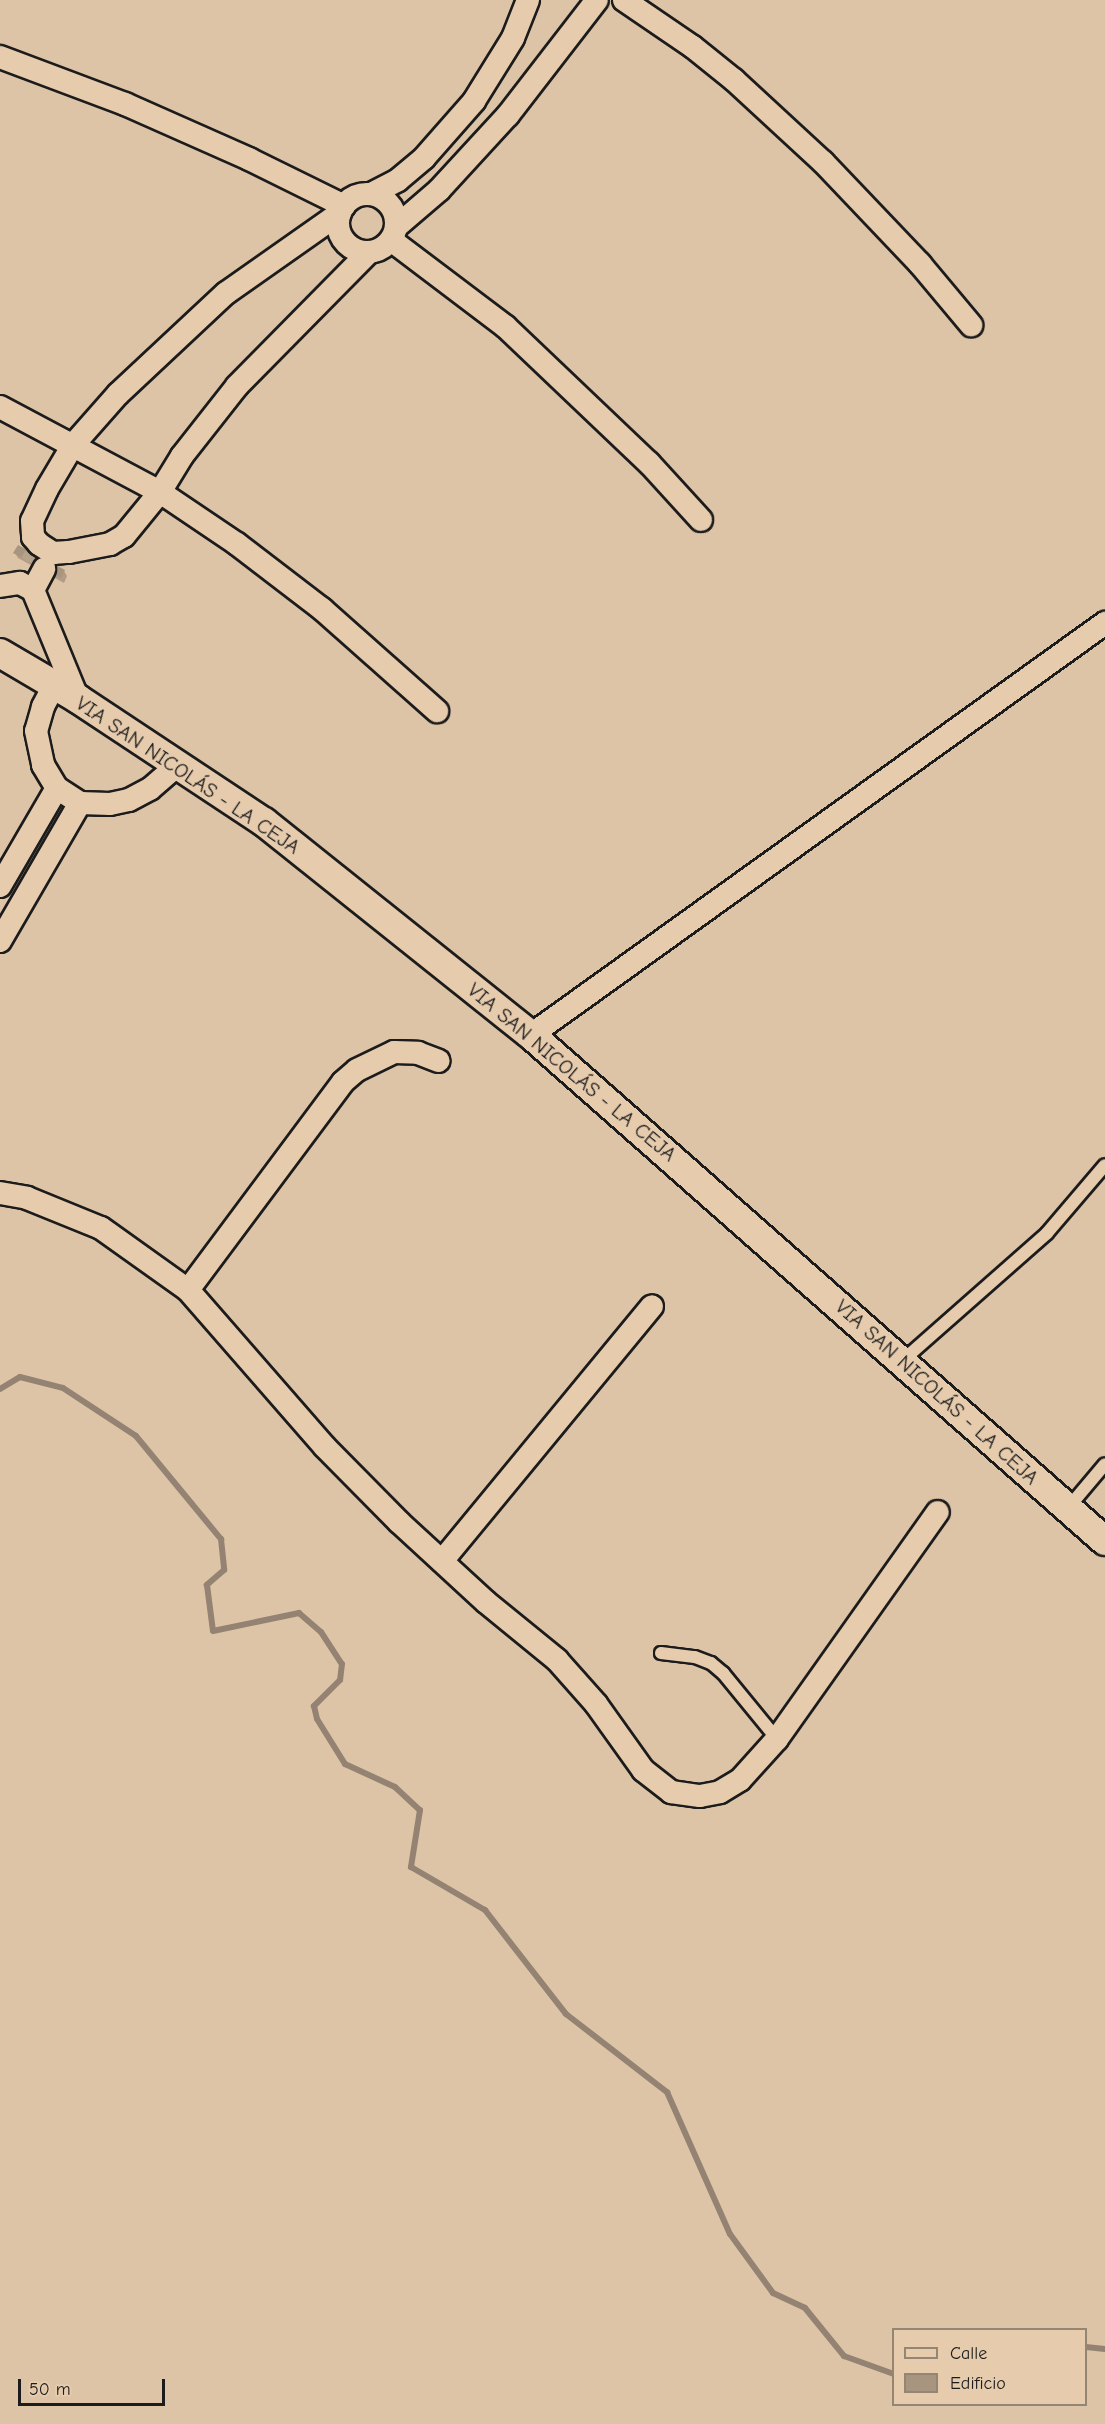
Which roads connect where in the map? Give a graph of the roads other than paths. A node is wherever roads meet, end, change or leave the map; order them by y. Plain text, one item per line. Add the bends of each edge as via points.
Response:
1 (528, 0) edge
2 (597, 0) edge
3 (624, 0) edge
4 (0, 57) edge
5 (371, 195) junction
6 (342, 210) junction
7 (393, 234) junction
8 (368, 253) junction
9 (971, 325) dead end
10 (2, 411) edge
11 (73, 445) junction
12 (160, 492) junction
13 (701, 520) dead end
14 (42, 557) junction
15 (18, 586) edge
16 (1105, 623) edge
17 (0, 654) edge
18 (66, 691) junction
19 (437, 711) dead end
20 (178, 765) junction
21 (57, 788) junction
22 (80, 803) junction
23 (0, 886) edge
24 (0, 941) edge
25 (531, 1035) junction
26 (439, 1061) dead end
27 (1105, 1166) edge
28 (0, 1193) edge
29 (188, 1290) junction
30 (652, 1306) dead end
31 (902, 1361) junction
32 (1105, 1464) edge
33 (1068, 1508) junction
34 (938, 1512) dead end
35 (1105, 1541) edge
36 (442, 1561) junction
37 (661, 1653) dead end
38 (777, 1739) junction

1 - 5 street via 513,38 474,101 424,158 398,180
2 - 7 street via 508,115
3 - 9 street via 734,80 823,162 920,264
4 - 6 street via 125,104 249,159
5 - 6 street via 356,196
5 - 7 street via 387,202 393,210
6 - 8 street via 339,232 344,241 351,248
6 - 11 street via 213,305 145,367
7 - 8 street via 377,251
7 - 13 street via 506,327 649,463
8 - 12 street via 237,386 182,456
10 - 11 street
11 - 12 street
11 - 14 street via 32,520 33,537
12 - 14 street via 117,541
12 - 19 street via 322,609
14 - 15 street
15 - 18 street
16 - 25 street
17 - 18 street, VIA SAN NICOLÁS - LA CEJA
18 - 20 street, VIA SAN NICOLÁS - LA CEJA
18 - 21 street via 43,707 36,731 43,765
20 - 22 street via 150,789 129,800
20 - 25 street, VIA SAN NICOLÁS - LA CEJA via 264,822
21 - 22 street
21 - 23 street
22 - 24 street
25 - 31 street, VIA SAN NICOLÁS - LA CEJA
26 - 29 street via 418,1053 394,1052 357,1070 343,1082
27 - 31 lane via 1047,1233
28 - 29 street via 27,1198 101,1228
29 - 36 street via 325,1447
30 - 36 street
31 - 33 street, VIA SAN NICOLÁS - LA CEJA
32 - 33 lane
33 - 35 street, VIA SAN NICOLÁS - LA CEJA
34 - 38 street
36 - 38 street via 557,1660 596,1704 643,1770 671,1792 700,1796 720,1792 740,1780
37 - 38 lane via 711,1663 723,1672

